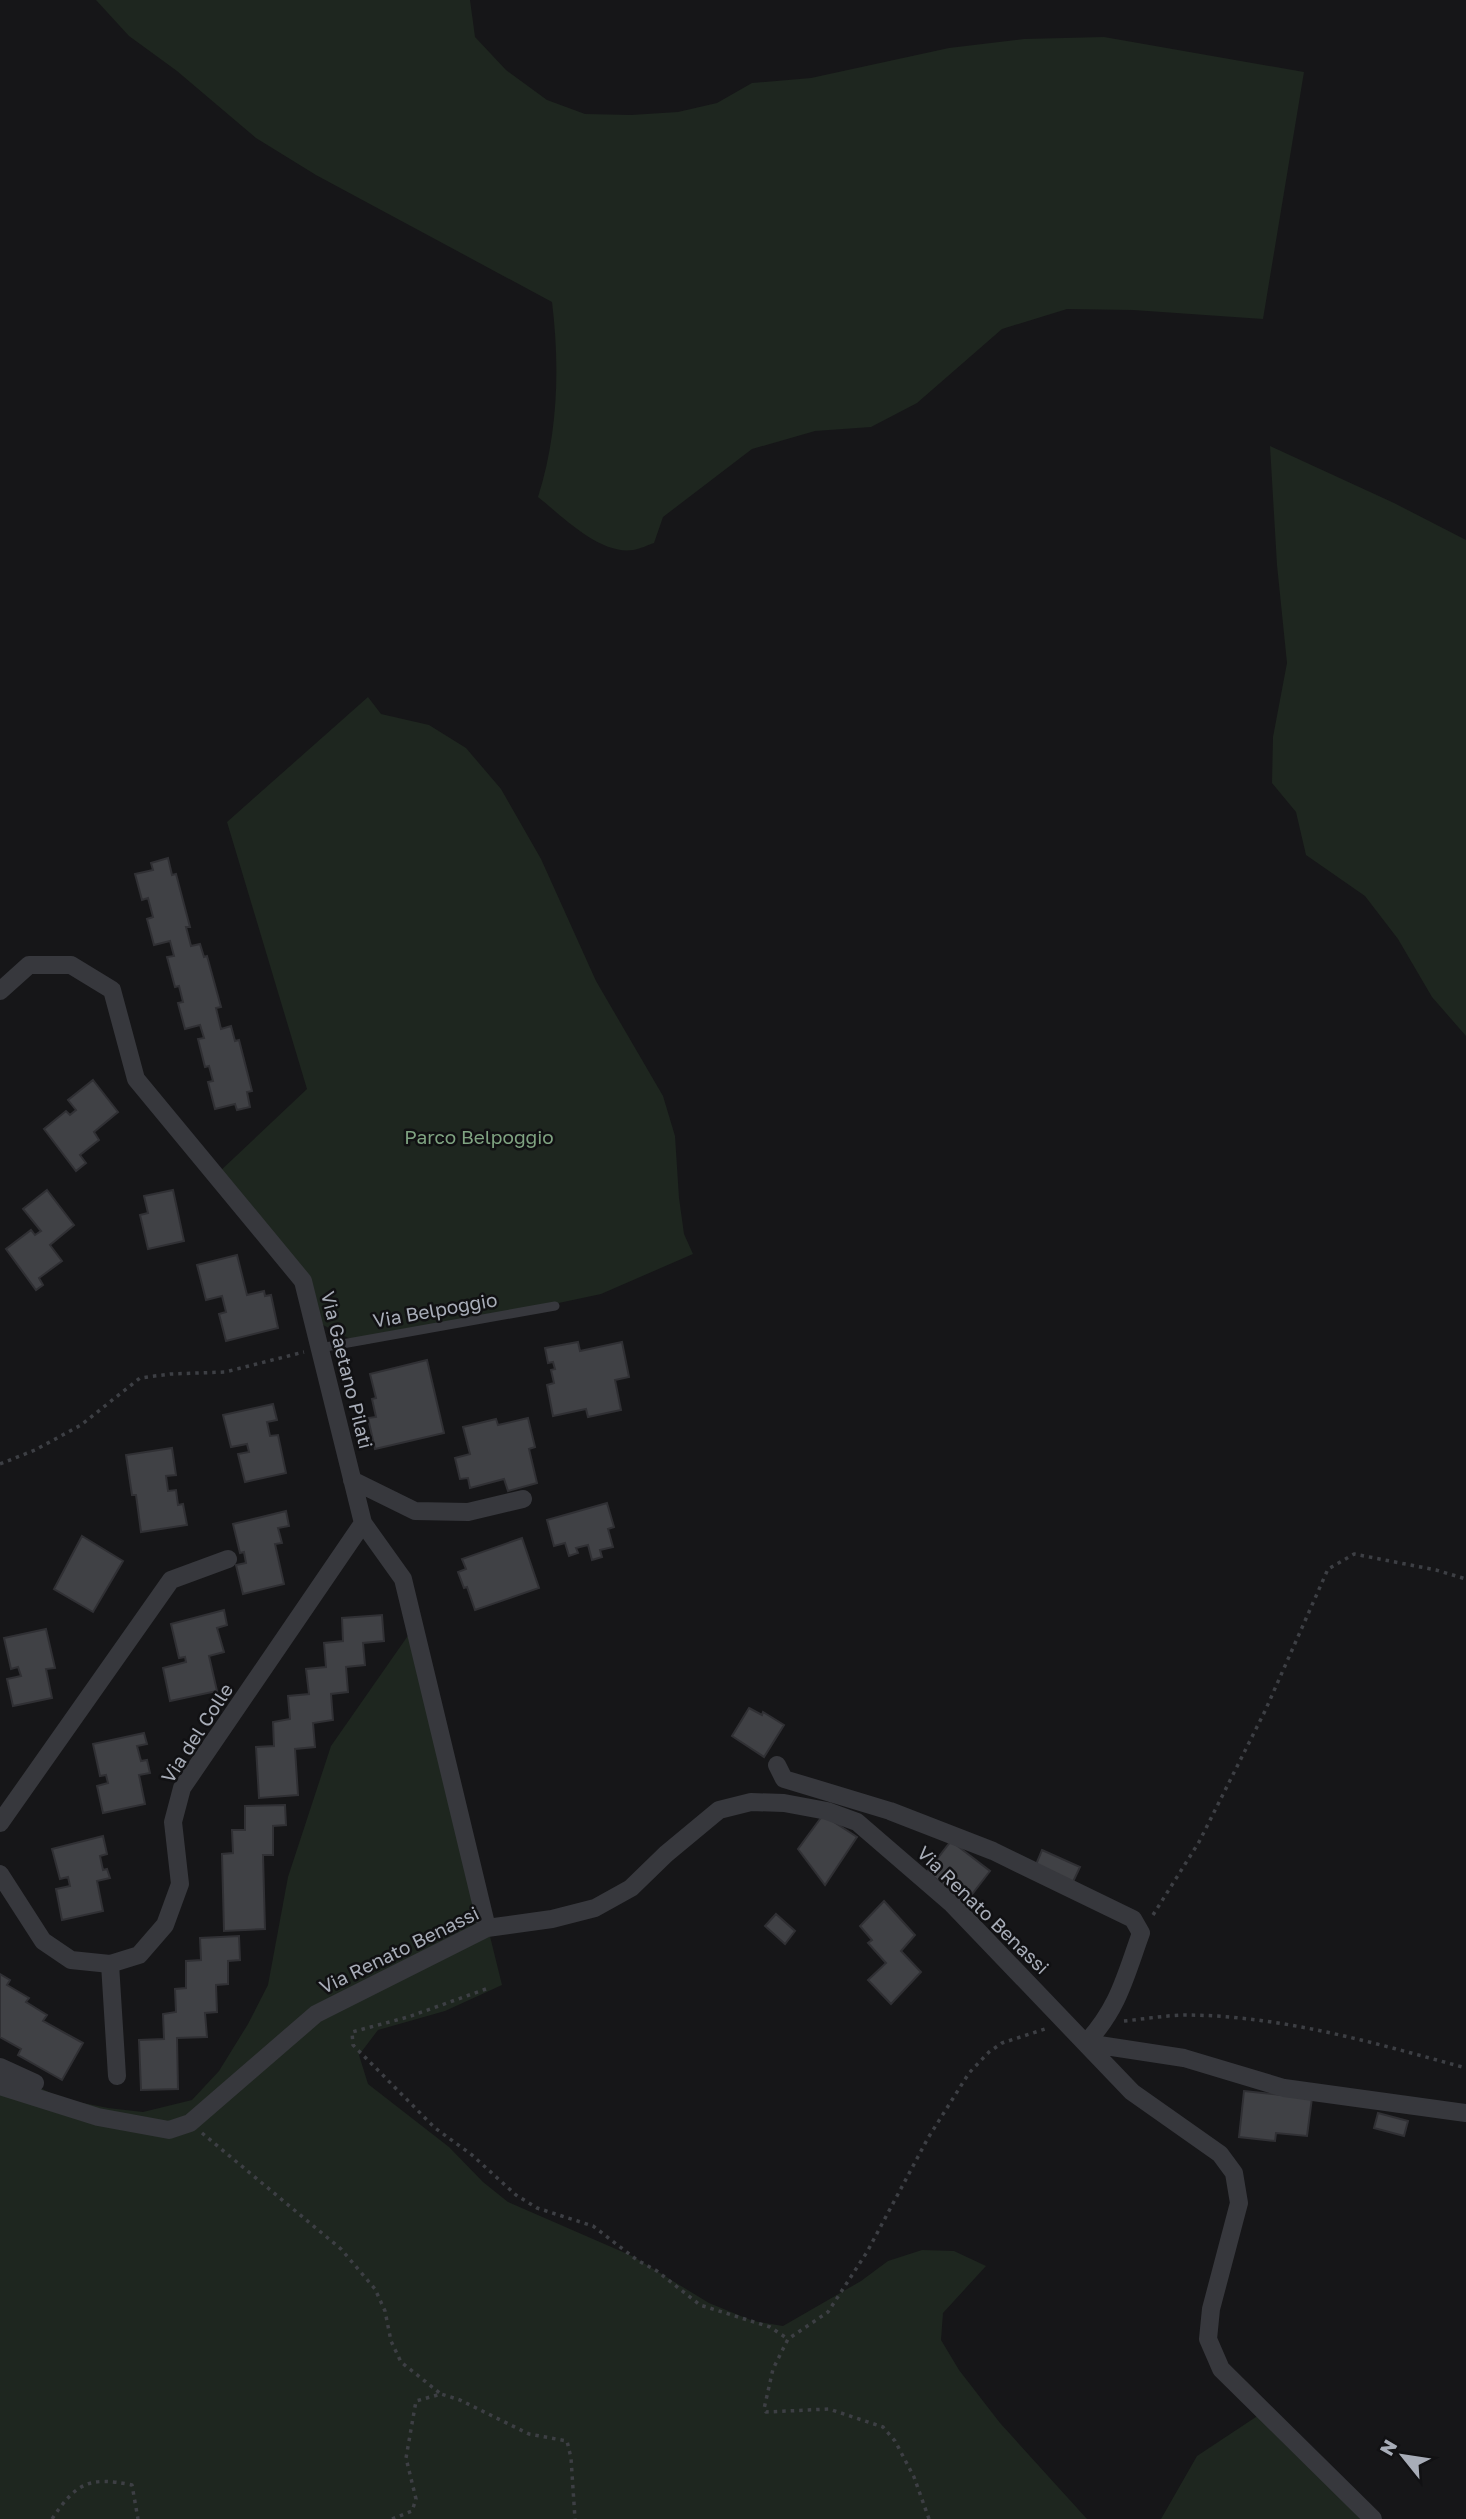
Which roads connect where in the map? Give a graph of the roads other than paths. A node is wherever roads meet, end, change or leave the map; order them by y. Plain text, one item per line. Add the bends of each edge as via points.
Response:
1 (0, 991) edge
2 (555, 1306) dead end
3 (320, 1348) junction
4 (352, 1480) junction
5 (523, 1499) dead end
6 (363, 1523) junction
7 (228, 1559) dead end
8 (777, 1765) dead end
9 (0, 1824) edge
10 (0, 1874) edge
11 (487, 1928) junction
12 (110, 1964) junction
13 (1086, 2043) junction
14 (0, 2067) edge
15 (117, 2076) dead end
16 (35, 2083) dead end
17 (0, 2086) edge
18 (1466, 2113) edge
19 (1373, 2519) edge

1 - 3 street, Via Gaetano Pilati via 29,965 71,965 112,990 136,1079 303,1281
2 - 3 lane, Via Belpoggio
3 - 4 street, Via Gaetano Pilati
4 - 5 street via 415,1511 468,1513
4 - 6 street, Via Gaetano Pilati
6 - 11 street, Via Gaetano Pilati via 403,1579
6 - 12 street, Via del Colle via 182,1788 173,1822 180,1884 165,1925 139,1955
7 - 9 street via 171,1580
8 - 13 street via 784,1779 890,1811 993,1851 1133,1919 1141,1933 1117,2001
10 - 12 street, Via del Colle via 43,1941 71,1960
11 - 13 street, Via Renato Benassi via 595,1908 631,1888 719,1810 751,1802 827,1811 857,1822 952,1904
11 - 17 street, Via Renato Benassi via 316,2014 190,2123 169,2130 98,2117
12 - 15 street
13 - 18 street via 1184,2058 1284,2088
13 - 19 street, Via Renato Benassi via 1132,2091 1220,2154 1234,2173 1239,2203 1211,2309 1208,2339 1221,2369
14 - 16 street

